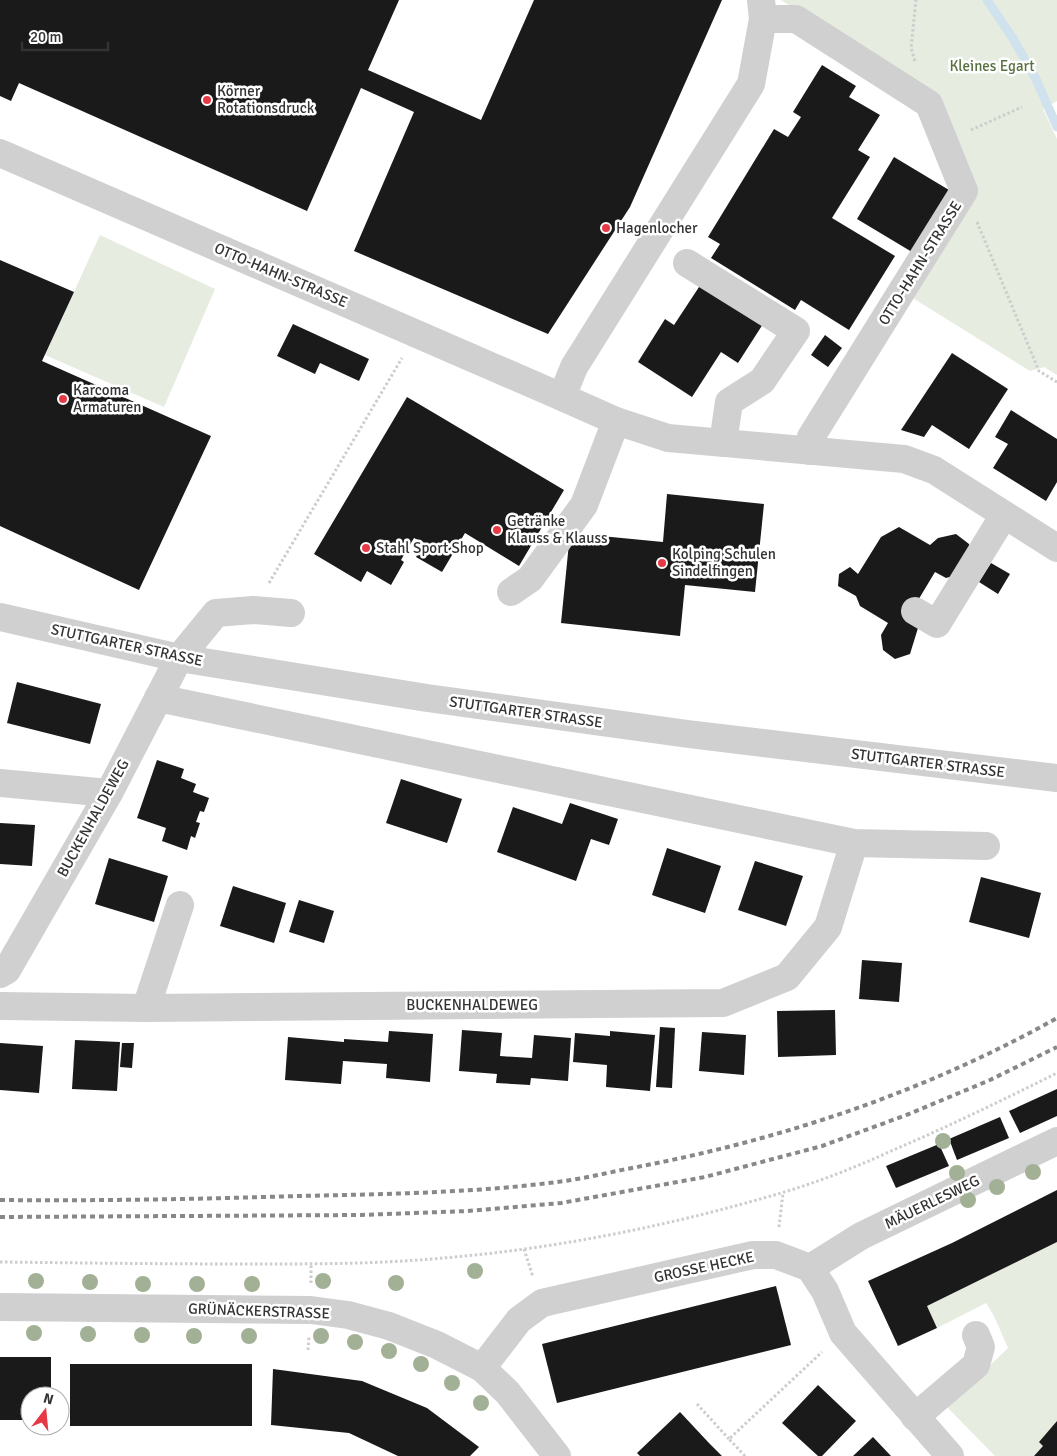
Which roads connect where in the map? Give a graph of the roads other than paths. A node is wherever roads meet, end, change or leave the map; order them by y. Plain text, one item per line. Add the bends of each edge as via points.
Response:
1 (762, 9) edge
2 (0, 153) edge
3 (687, 263) dead end
4 (562, 397) junction
5 (616, 421) junction
6 (723, 443) junction
7 (810, 450) junction
8 (1004, 515) junction
9 (1057, 548) edge
10 (511, 592) dead end
11 (915, 610) dead end
12 (291, 613) dead end
13 (0, 617) edge
14 (178, 658) junction
15 (158, 698) junction
16 (1057, 778) edge
17 (0, 783) edge
18 (109, 793) junction
19 (854, 843) junction
20 (986, 846) dead end
21 (180, 905) dead end
22 (0, 974) edge
23 (0, 1006) edge
24 (146, 1008) junction
25 (1057, 1141) edge
26 (810, 1268) junction
27 (0, 1307) edge
28 (976, 1335) dead end
29 (482, 1368) junction
30 (915, 1418) junction
31 (558, 1456) edge
32 (950, 1456) edge

1 - 4 street via 751,84 574,367
1 - 7 street, OTTO-HAHN-STRASSE via 796,19 929,104 964,192 811,437
2 - 4 street, OTTO-HAHN-STRASSE
3 - 6 street via 796,331 762,381 729,402
4 - 5 street, OTTO-HAHN-STRASSE
5 - 6 street, OTTO-HAHN-STRASSE via 668,438
5 - 10 street via 584,504 530,579
6 - 7 street, OTTO-HAHN-STRASSE
7 - 8 street, OTTO-HAHN-STRASSE via 904,459 934,470
8 - 9 street, OTTO-HAHN-STRASSE
8 - 11 street via 937,624
12 - 14 street, BUCKENHALDEWEG via 253,610 216,613
13 - 14 street, STUTTGARTER STRASSE
14 - 15 street, BUCKENHALDEWEG
14 - 16 street, STUTTGARTER STRASSE via 427,698 688,734
15 - 18 street, BUCKENHALDEWEG
15 - 19 street
17 - 18 street
18 - 22 street, BUCKENHALDEWEG via 7,970
19 - 20 street
19 - 24 street, BUCKENHALDEWEG via 828,927 793,970 787,977 723,1003
21 - 24 street
23 - 24 street, BUCKENHALDEWEG
25 - 26 street, MÄUERLESWEG via 861,1236
26 - 29 street, GROSSE HECKE via 776,1255 753,1255 542,1303 519,1320
26 - 30 street via 825,1292 842,1333
27 - 29 street, GRÜNÄCKERSTRASSE via 310,1310 348,1315 389,1326
28 - 30 street via 981,1347 976,1365
29 - 31 street, GRÜNÄCKERSTRASSE via 508,1393
30 - 32 street

